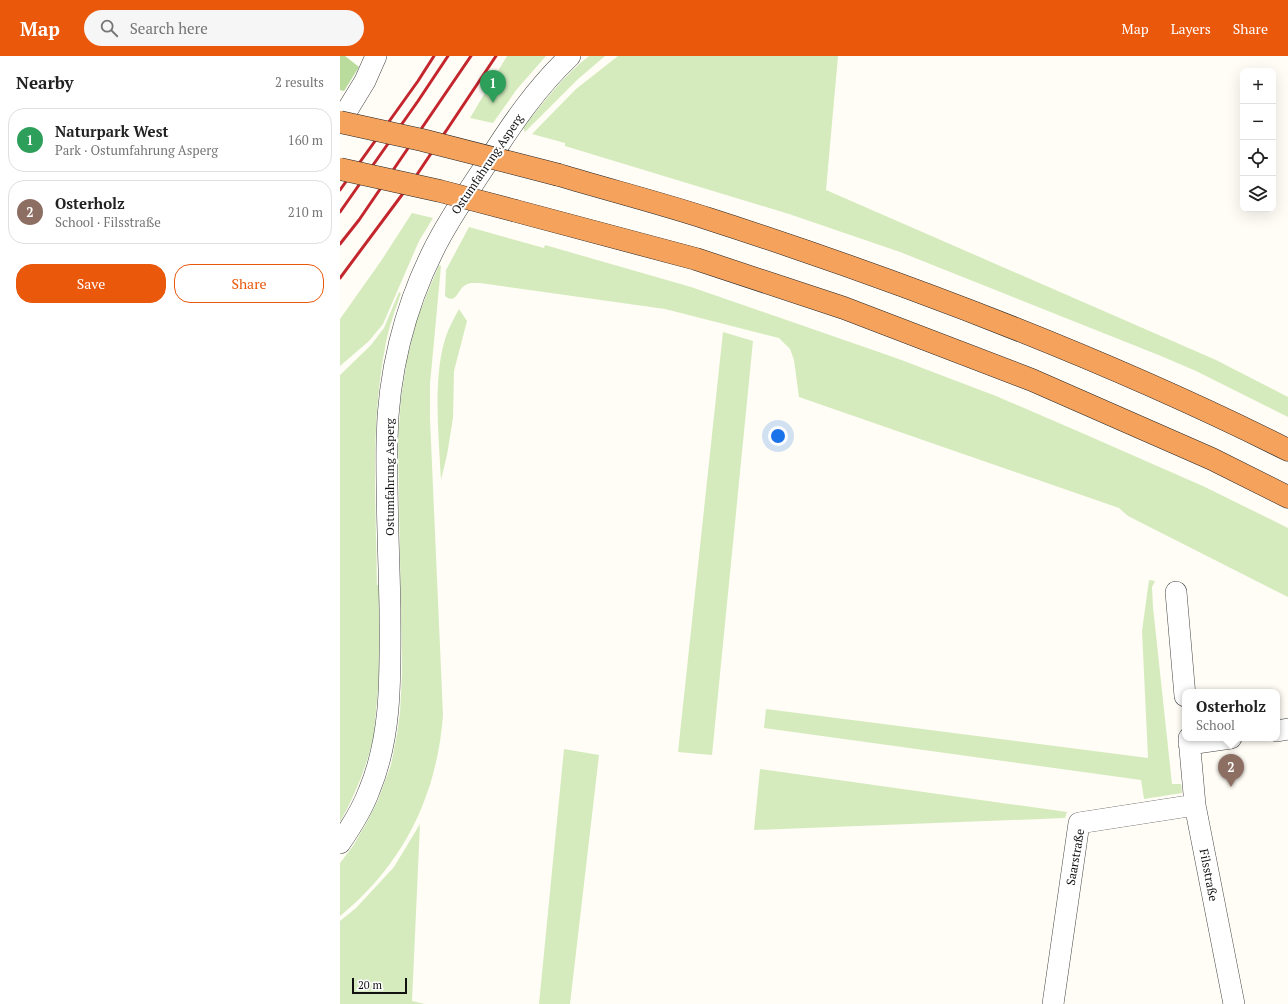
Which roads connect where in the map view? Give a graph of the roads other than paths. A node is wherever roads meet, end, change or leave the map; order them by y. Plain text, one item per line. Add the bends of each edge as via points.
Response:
1 (376, 56) edge
2 (570, 56) edge
3 (340, 122) edge
4 (340, 169) edge
5 (1288, 450) edge
6 (1288, 497) edge
7 (1176, 592) dead end
8 (1184, 689) edge
9 (1189, 741) edge
10 (1195, 805) junction
11 (340, 844) edge
12 (1052, 1004) edge
13 (1234, 1004) edge

1 - 3 street via 366,81
2 - 11 street, Ostumfahrung Asperg via 538,90 512,125 449,221 432,252 400,338 387,438 390,669 387,725 369,792
3 - 5 highway, bridge via 559,175 708,218 857,268 1050,342 1227,420
4 - 6 highway, bridge via 440,191 696,259 844,308 1032,380 1212,459
7 - 8 street
9 - 10 street, Filsstraße
10 - 12 street, Saarstraße via 1079,824
10 - 13 street, Filsstraße

